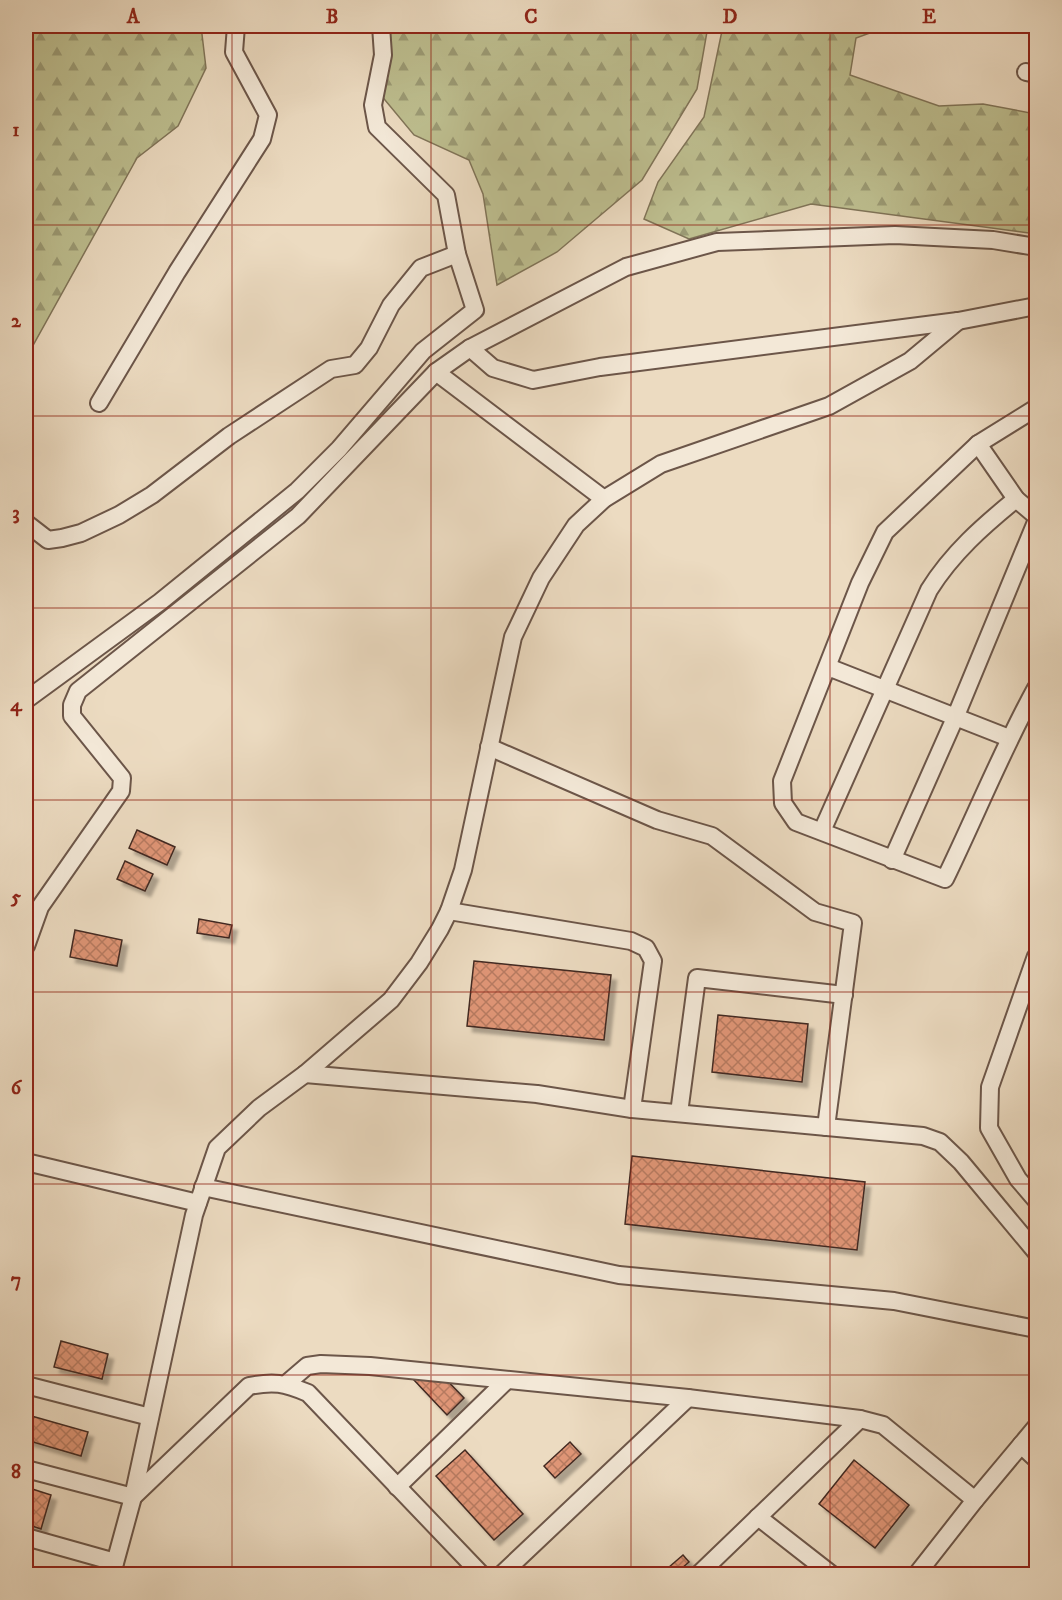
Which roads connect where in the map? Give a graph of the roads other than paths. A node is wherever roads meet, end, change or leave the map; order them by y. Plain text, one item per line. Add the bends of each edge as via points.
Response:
1 (236, 26) edge
2 (381, 26) edge
3 (1036, 247) edge
4 (457, 254) junction
5 (1036, 306) edge
6 (958, 321) junction
7 (470, 348) junction
8 (436, 372) junction
9 (99, 403) dead end
10 (1036, 408) edge
11 (978, 444) junction
12 (604, 499) junction
13 (1016, 499) junction
14 (1036, 516) edge
15 (26, 522) edge
16 (1036, 522) edge
17 (828, 667) junction
18 (1036, 688) edge
19 (885, 690) junction
20 (26, 700) edge
21 (955, 718) junction
22 (1009, 738) junction
23 (489, 747) junction
24 (822, 831) junction
25 (892, 860) junction
26 (449, 911) junction
27 (26, 946) edge
28 (1036, 956) edge
29 (844, 995) junction
30 (304, 1074) junction
31 (632, 1109) junction
32 (679, 1113) junction
33 (826, 1127) junction
34 (26, 1162) edge
35 (201, 1195) junction
36 (1036, 1200) edge
37 (1036, 1252) edge
38 (1036, 1329) edge
39 (507, 1380) junction
40 (286, 1384) junction
41 (26, 1385) edge
42 (688, 1398) junction
43 (150, 1417) junction
44 (860, 1419) junction
45 (1036, 1427) edge
46 (1021, 1445) junction
47 (1036, 1459) edge
48 (26, 1469) edge
49 (397, 1487) junction
50 (133, 1497) junction
51 (975, 1500) junction
52 (758, 1517) junction
53 (26, 1537) edge
54 (114, 1568) edge
55 (481, 1575) edge
56 (502, 1575) edge
57 (699, 1575) edge
58 (831, 1575) edge
59 (916, 1575) edge

1 - 9 street via 234,52 267,115 262,139
2 - 4 street via 383,55 373,105 377,127 446,195
3 - 7 street via 993,240 895,235 717,242 626,267
4 - 15 street via 421,268 391,305 369,348 355,365 331,369 230,436 152,495 81,533 62,538 48,540
4 - 20 street via 475,310 423,351 339,449 297,491 160,602
5 - 6 street
6 - 7 street via 600,367 532,380 493,368
6 - 12 street via 910,361 829,406 661,464
7 - 8 street
8 - 12 street
8 - 27 street via 298,516 78,691 72,716 122,778 121,791 40,907
10 - 11 street
11 - 13 street
11 - 17 street via 885,532 860,583
12 - 23 street via 576,525 541,578 513,637
13 - 14 street
13 - 19 street via 980,528 942,569
16 - 21 street
17 - 19 street
17 - 24 street via 783,781 783,803 796,822
18 - 22 street
19 - 21 street
19 - 24 street
21 - 22 street
21 - 25 street
22 - 25 street via 945,879
23 - 26 street via 463,870
23 - 29 street via 657,820 712,836 814,912 853,923
24 - 25 street
26 - 30 street via 419,963 391,1000
26 - 31 street via 631,941 646,948 653,961
28 - 36 street via 990,1086 989,1128 1018,1179
29 - 32 street via 697,978
29 - 33 street
30 - 31 street via 537,1094
30 - 35 street via 259,1108 217,1148
31 - 32 street
32 - 33 street
33 - 37 street via 923,1136 940,1142
34 - 35 street
35 - 38 street via 620,1275 894,1301
35 - 43 street
39 - 40 street via 321,1364 307,1366
39 - 42 street
39 - 49 street
40 - 49 street via 308,1393
40 - 50 street via 249,1386
41 - 43 street
42 - 44 street
42 - 56 street
43 - 50 street
44 - 51 street via 883,1425
44 - 52 street
45 - 46 street
46 - 47 street
46 - 51 street
48 - 50 street
49 - 55 street
50 - 54 street
51 - 59 street
52 - 57 street
52 - 58 street
53 - 54 street

